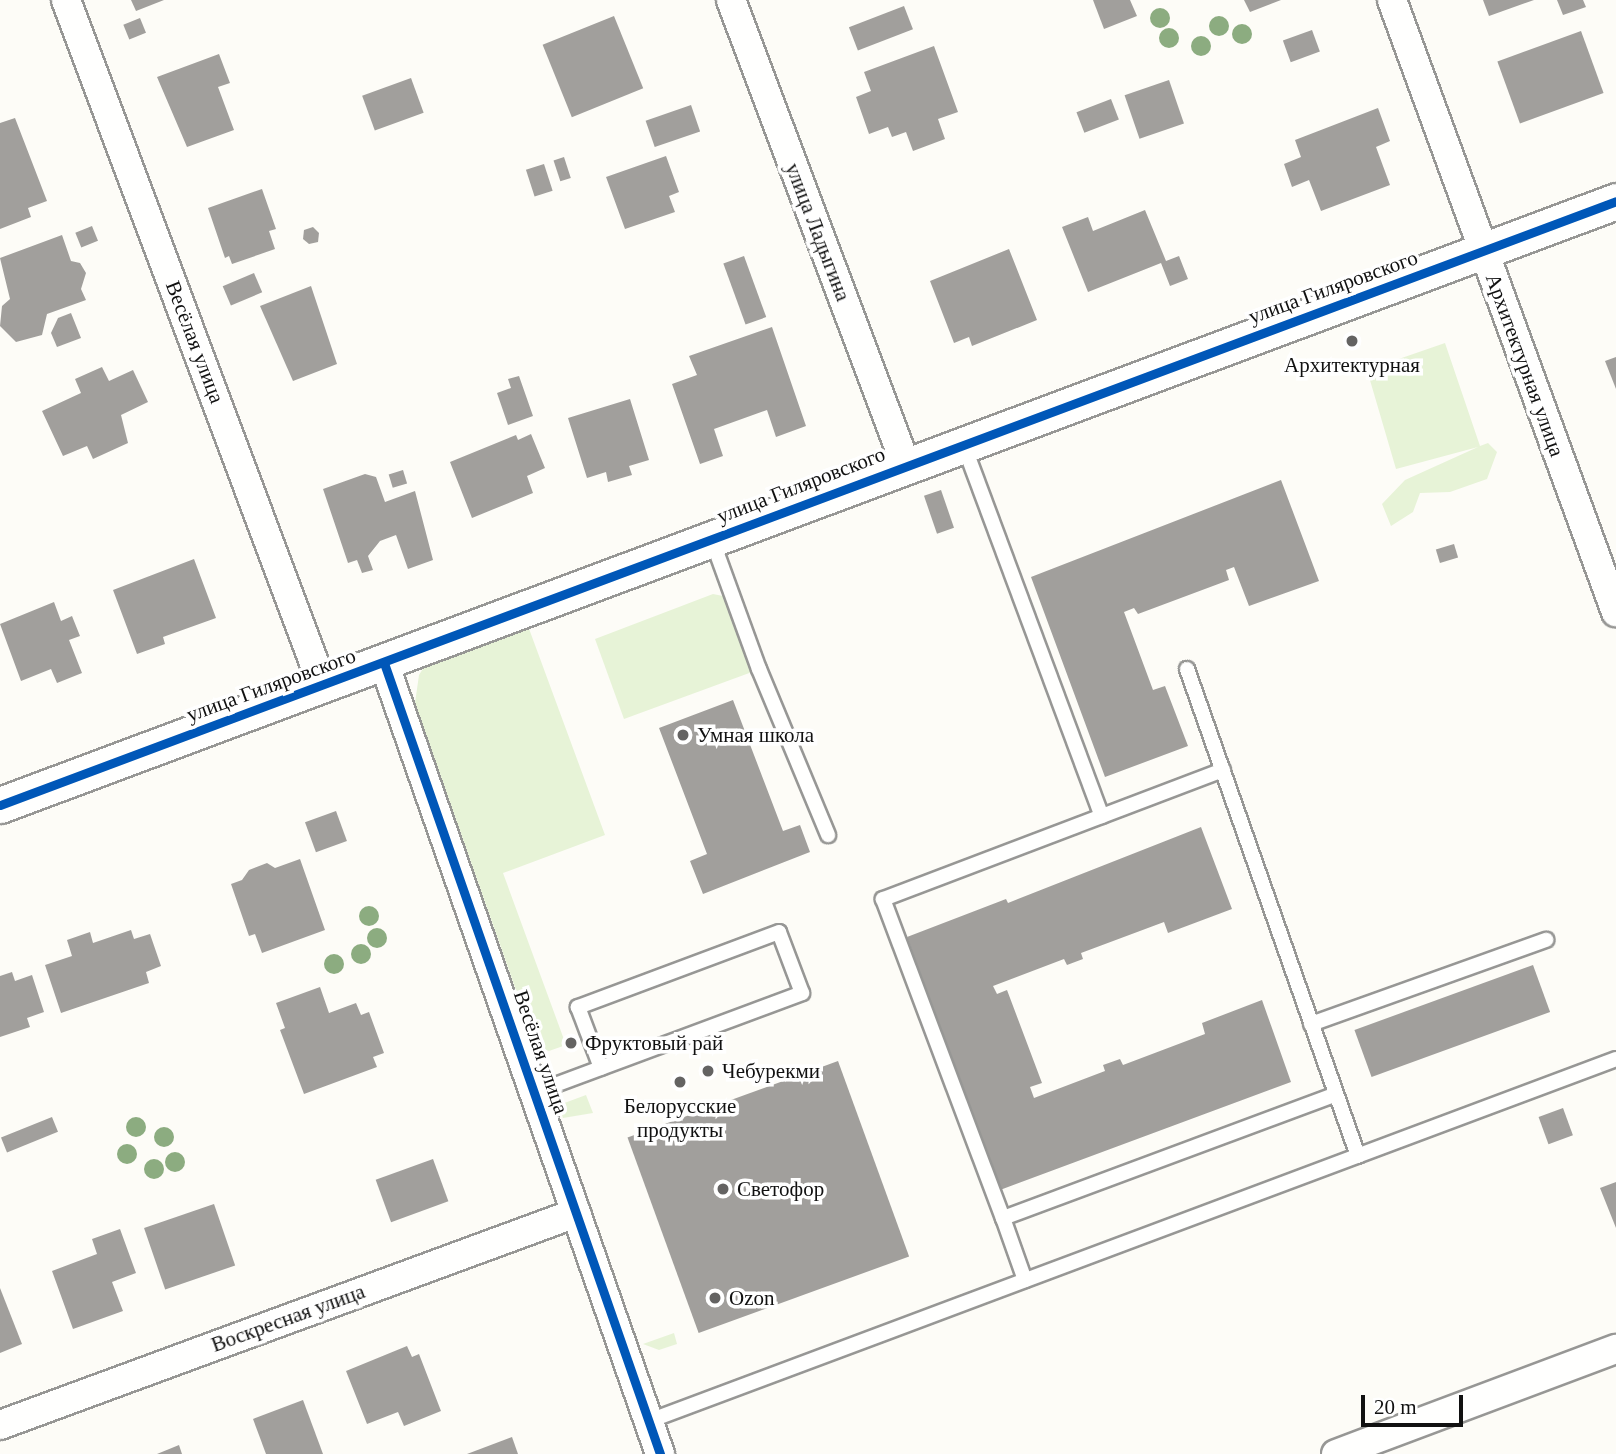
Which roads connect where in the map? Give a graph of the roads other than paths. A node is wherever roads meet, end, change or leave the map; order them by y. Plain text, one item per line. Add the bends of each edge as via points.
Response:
1 (66, 0) edge
2 (731, 0) edge
3 (1392, 0) edge
4 (1616, 201) edge
5 (1483, 250) junction
6 (963, 442) junction
7 (905, 464) junction
8 (712, 538) junction
9 (1616, 612) edge
10 (384, 663) junction
11 (1187, 669) dead end
12 (322, 684) junction
13 (1223, 770) junction
14 (0, 805) edge
15 (1102, 816) junction
16 (828, 835) dead end
17 (1546, 940) dead end
18 (1311, 1024) junction
19 (1616, 1059) edge
20 (601, 1068) junction
21 (536, 1092) junction
22 (1336, 1094) junction
23 (1358, 1156) junction
24 (576, 1213) junction
25 (1003, 1218) junction
26 (1025, 1280) junction
27 (1616, 1349) edge
28 (649, 1421) junction
29 (0, 1426) edge
30 (660, 1454) edge
31 (1336, 1454) edge

1 - 12 street, Весёлая улица
2 - 7 street, улица Ладыгина
3 - 5 street, Архитектурная улица
4 - 5 street, улица Гиляровского
5 - 6 street, улица Гиляровского
5 - 9 street, Архитектурная улица
6 - 7 street, улица Гиляровского
6 - 15 lane
7 - 8 street, улица Гиляровского
8 - 10 street, улица Гиляровского
8 - 16 lane via 759,669
10 - 12 street, улица Гиляровского
10 - 21 street, Весёлая улица
11 - 13 lane
12 - 14 street, улица Гиляровского
13 - 15 lane
13 - 18 lane
15 - 25 lane via 883,900
17 - 18 lane
18 - 22 lane
19 - 23 lane
20 - 20 lane via 802,993 779,932 578,1007
20 - 21 lane
21 - 24 street, Весёлая улица
22 - 23 lane
22 - 25 lane
23 - 26 lane
24 - 28 street, Весёлая улица
24 - 29 street, Воскресная улица
25 - 26 lane
26 - 28 lane
27 - 31 street
28 - 30 street, Весёлая улица

